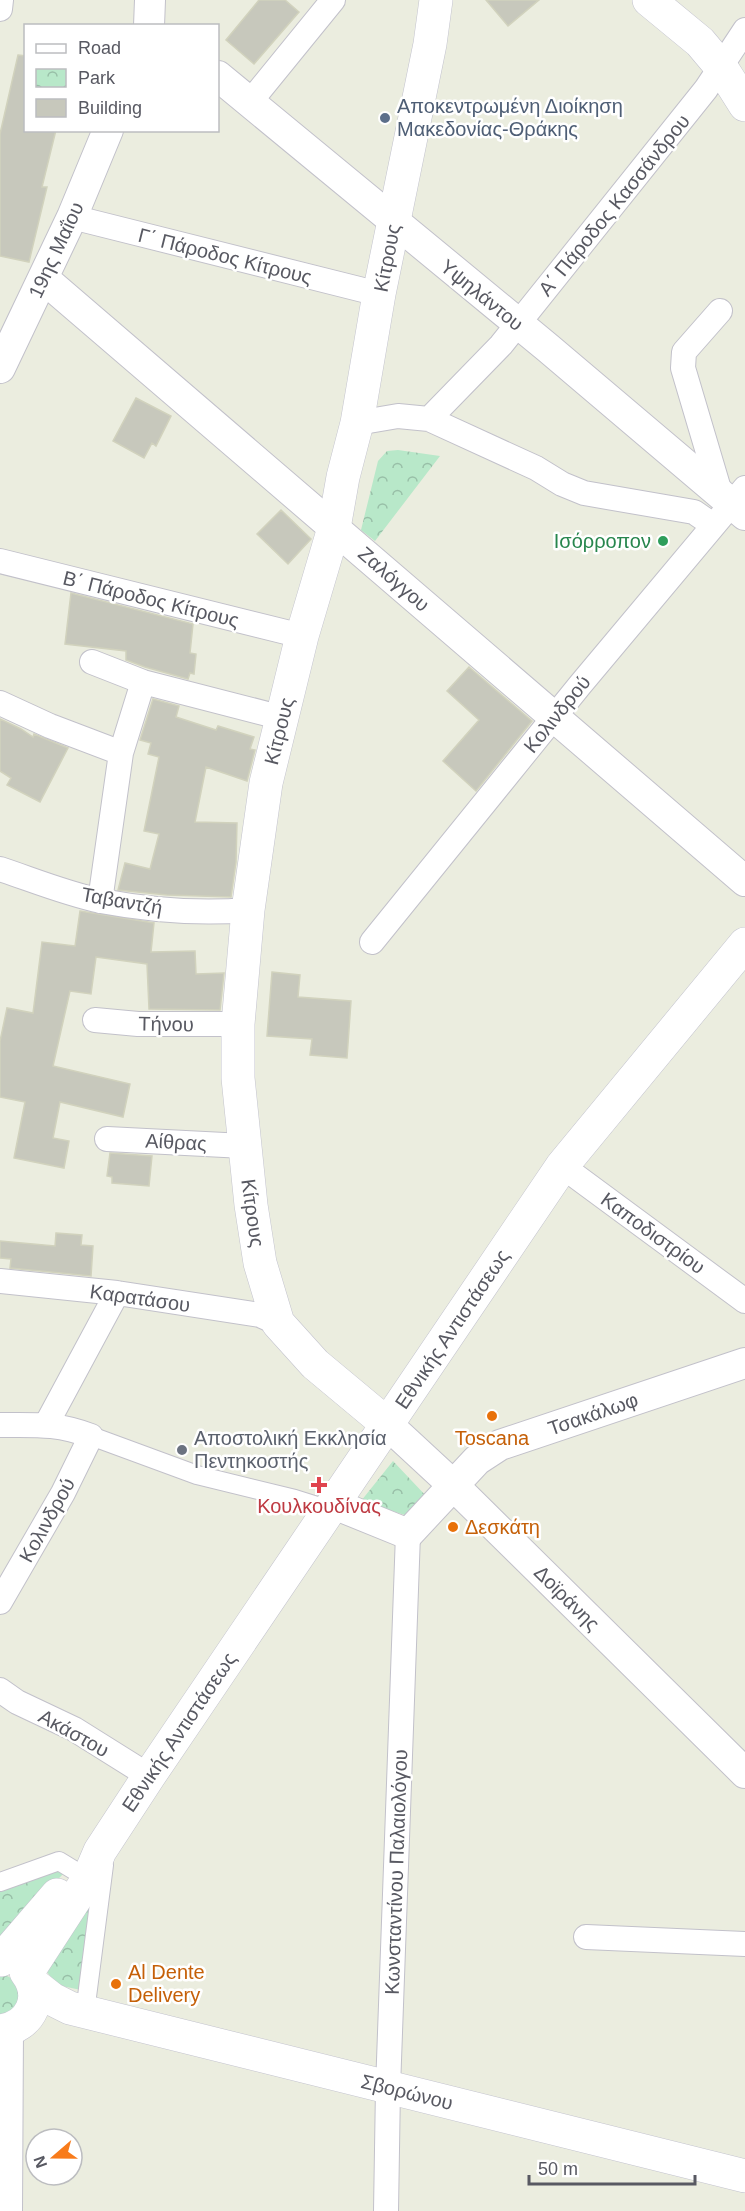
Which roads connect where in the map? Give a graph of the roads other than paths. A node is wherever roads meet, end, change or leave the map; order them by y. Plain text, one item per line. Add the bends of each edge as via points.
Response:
1 (1, 0) edge
2 (150, 0) edge
3 (333, 0) edge
4 (436, 0) edge
5 (650, 0) edge
6 (0, 9) edge
7 (148, 24) edge
8 (745, 30) edge
9 (721, 67) junction
10 (219, 77) edge
11 (250, 102) junction
12 (745, 105) edge
13 (107, 132) edge
14 (72, 217) junction
15 (394, 223) junction
16 (43, 278) junction
17 (380, 294) junction
18 (720, 311) dead end
19 (517, 325) junction
20 (0, 368) edge
21 (429, 419) junction
22 (357, 423) junction
23 (731, 505) edge
24 (334, 528) junction
25 (0, 561) edge
26 (302, 636) junction
27 (92, 662) dead end
28 (143, 682) junction
29 (0, 703) edge
30 (555, 717) junction
31 (283, 718) junction
32 (121, 753) junction
33 (0, 869) edge
34 (745, 880) edge
35 (100, 901) junction
36 (248, 910) junction
37 (372, 942) dead end
38 (745, 944) edge
39 (95, 1020) dead end
40 (238, 1024) junction
41 (107, 1139) dead end
42 (244, 1146) junction
43 (562, 1166) junction
44 (0, 1281) edge
45 (117, 1293) junction
46 (745, 1300) edge
47 (278, 1323) junction
48 (745, 1363) edge
49 (387, 1424) junction
50 (0, 1425) edge
51 (46, 1425) junction
52 (92, 1436) junction
53 (454, 1486) junction
54 (332, 1507) junction
55 (408, 1534) junction
56 (0, 1602) edge
57 (0, 1690) edge
58 (745, 1773) edge
59 (148, 1776) junction
60 (95, 1853) junction
61 (0, 1882) edge
62 (585, 1936) dead end
63 (745, 1944) edge
64 (15, 1969) edge
65 (77, 2010) junction
66 (13, 2026) edge
67 (388, 2088) junction
68 (745, 2176) edge
69 (10, 2211) edge
70 (386, 2211) edge

1 - 6 street
2 - 7 street
3 - 11 street
4 - 15 main road, Κίτρους
5 - 9 main road via 700,42
8 - 9 street, Α΄ Πάροδος Κασσάνδρου
9 - 12 main road
9 - 19 street, Α΄ Πάροδος Κασσάνδρου
10 - 11 street, Υψηλάντου
11 - 15 street, Υψηλάντου
13 - 14 street, 19ης Μαΐου
14 - 16 street, 19ης Μαΐου
14 - 17 street, Γ΄ Πάροδος Κίτρους
15 - 17 main road, Κίτρους
15 - 19 street, Υψηλάντου
16 - 20 street, 19ης Μαΐου
16 - 24 street, Ζαλόγγου
17 - 22 main road, Κίτρους
18 - 23 street via 682,359
19 - 21 street, Α΄ Πάροδος Κασσάνδρου
19 - 23 street, Υψηλάντου
21 - 22 street via 398,416
21 - 23 street via 584,493 694,512
22 - 24 main road, Κίτρους
23 - 30 street, Κολινδρού
24 - 26 main road, Κίτρους
24 - 30 street, Ζαλόγγου
25 - 26 street, Β΄ Πάροδος Κίτρους
26 - 31 main road, Κίτρους
27 - 28 street
28 - 31 street
28 - 32 street
29 - 32 street
30 - 34 street, Ζαλόγγου
30 - 37 street, Κολινδρού
31 - 36 main road, Κίτρους via 266,783
32 - 35 street
33 - 35 street, Ταβαντζή
35 - 36 street, Ταβαντζή via 181,911
36 - 40 main road, Κίτρους
38 - 43 main road, Εθνικής Αντιστάσεως
39 - 40 street, Τήνου
40 - 42 main road, Κίτρους
41 - 42 street, Αίθρας
42 - 47 main road, Κίτρους via 261,1263
43 - 46 street, Καποδιστρίου
43 - 49 main road, Εθνικής Αντιστάσεως
44 - 45 street, Καρατάσου
45 - 47 street, Καρατάσου via 260,1315
45 - 51 street
47 - 49 main road, Κίτρους via 315,1364
48 - 53 street, Τσακάλωφ via 500,1445 477,1460
49 - 53 street, Δοϊράνης
49 - 54 main road, Εθνικής Αντιστάσεως
50 - 51 street
51 - 52 street
52 - 54 street via 197,1475
52 - 56 street, Κολινδρού
53 - 55 street, Τσακάλωφ
53 - 58 street, Δοϊράνης
54 - 55 street
54 - 59 main road, Εθνικής Αντιστάσεως
55 - 67 street, Κωνσταντίνου Παλαιολόγου
57 - 59 street, Ακάστου via 74,1729
59 - 60 main road, Εθνικής Αντιστάσεως
60 - 61 street
60 - 64 main road, Εθνικής Αντιστάσεως via 88,1879
60 - 65 street
62 - 63 street
64 - 65 main road via 52,1999
64 - 66 main road via 35,2000
65 - 66 main road via 48,2012
65 - 67 main road, Σβορώνου
66 - 69 street
67 - 68 main road, Σβορώνου
67 - 70 street, Κωνσταντίνου Παλαιολόγου

